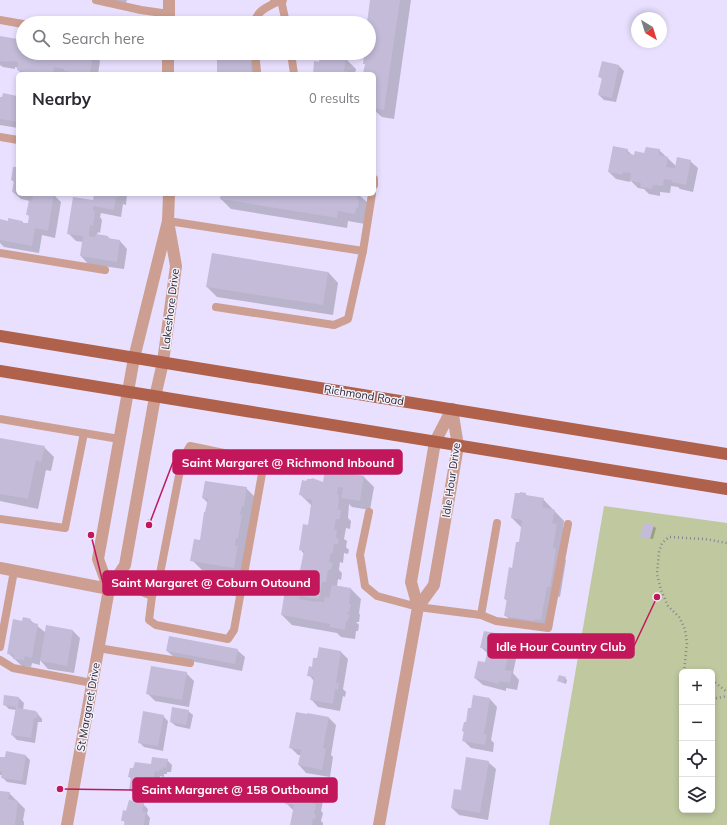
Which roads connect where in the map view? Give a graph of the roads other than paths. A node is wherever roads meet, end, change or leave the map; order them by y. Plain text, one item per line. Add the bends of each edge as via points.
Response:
1 (96, 0) edge
2 (169, 0) edge
3 (276, 0) edge
4 (281, 0) edge
5 (162, 16) edge
6 (169, 16) edge
7 (257, 16) edge
8 (284, 16) edge
9 (0, 20) edge
10 (16, 23) edge
11 (168, 60) edge
12 (256, 60) edge
13 (292, 60) edge
14 (257, 71) dead end
15 (168, 72) edge
16 (294, 72) edge
17 (0, 137) edge
18 (16, 140) edge
19 (169, 196) edge
20 (372, 196) edge
21 (168, 221) junction
22 (363, 251) junction
23 (0, 253) edge
24 (105, 270) dead end
25 (216, 307) dead end
26 (0, 336) edge
27 (134, 358) junction
28 (162, 362) junction
29 (0, 371) edge
30 (127, 392) junction
31 (154, 397) junction
32 (452, 409) junction
33 (0, 419) edge
34 (84, 433) junction
35 (119, 439) junction
36 (435, 442) junction
37 (458, 446) junction
38 (727, 454) edge
39 (727, 489) edge
40 (369, 512) dead end
41 (0, 519) edge
42 (497, 523) dead end
43 (568, 524) dead end
44 (0, 568) edge
45 (14, 571) junction
46 (160, 577) junction
47 (109, 589) junction
48 (241, 593) junction
49 (152, 596) junction
50 (418, 607) junction
51 (481, 615) junction
52 (0, 646) edge
53 (98, 648) junction
54 (0, 660) edge
55 (190, 663) dead end
56 (92, 684) junction
57 (67, 825) edge
58 (379, 825) edge

1 - 5 lane
2 - 6 street
3 - 4 street
4 - 7 lane via 260,11
4 - 8 lane
9 - 10 lane
11 - 15 street
12 - 14 lane
13 - 16 lane
17 - 18 lane
19 - 21 street, Lakeshore Drive
20 - 22 lane
21 - 22 lane
21 - 27 street, Lakeshore Drive
21 - 28 street, Lakeshore Drive via 176,266
22 - 25 lane via 348,319 334,325
23 - 24 lane
26 - 27 main road, Richmond Road
27 - 28 main road, Richmond Road
27 - 30 street, Lakeshore Drive
28 - 31 street, Lakeshore Drive
28 - 32 main road, Richmond Road
29 - 30 main road
30 - 31 main road
30 - 35 street
31 - 36 main road
31 - 47 street, St Margaret Drive via 125,565
32 - 36 street, Idle Hour Drive
32 - 37 street, Idle Hour Drive
32 - 38 main road, Richmond Road
33 - 34 lane
34 - 35 lane
34 - 41 lane via 65,528
35 - 47 street via 98,559
36 - 37 main road
36 - 50 street, Idle Hour Drive via 411,582
37 - 39 main road
37 - 50 street, Idle Hour Drive via 434,585
40 - 50 lane via 360,555 365,586 377,596
42 - 51 lane
43 - 51 lane via 548,628 496,621
44 - 45 street
45 - 47 street
45 - 52 lane
46 - 48 lane
46 - 48 lane via 182,460 190,446 258,460 263,468
46 - 49 lane
47 - 49 lane via 127,586
47 - 53 street, St Margaret Drive
48 - 49 lane via 234,630 228,639 156,625 149,620
50 - 51 lane
50 - 58 street, Idle Hour Drive
53 - 55 lane
53 - 56 street, St Margaret Drive
54 - 56 lane via 12,668
56 - 57 street, St Margaret Drive

